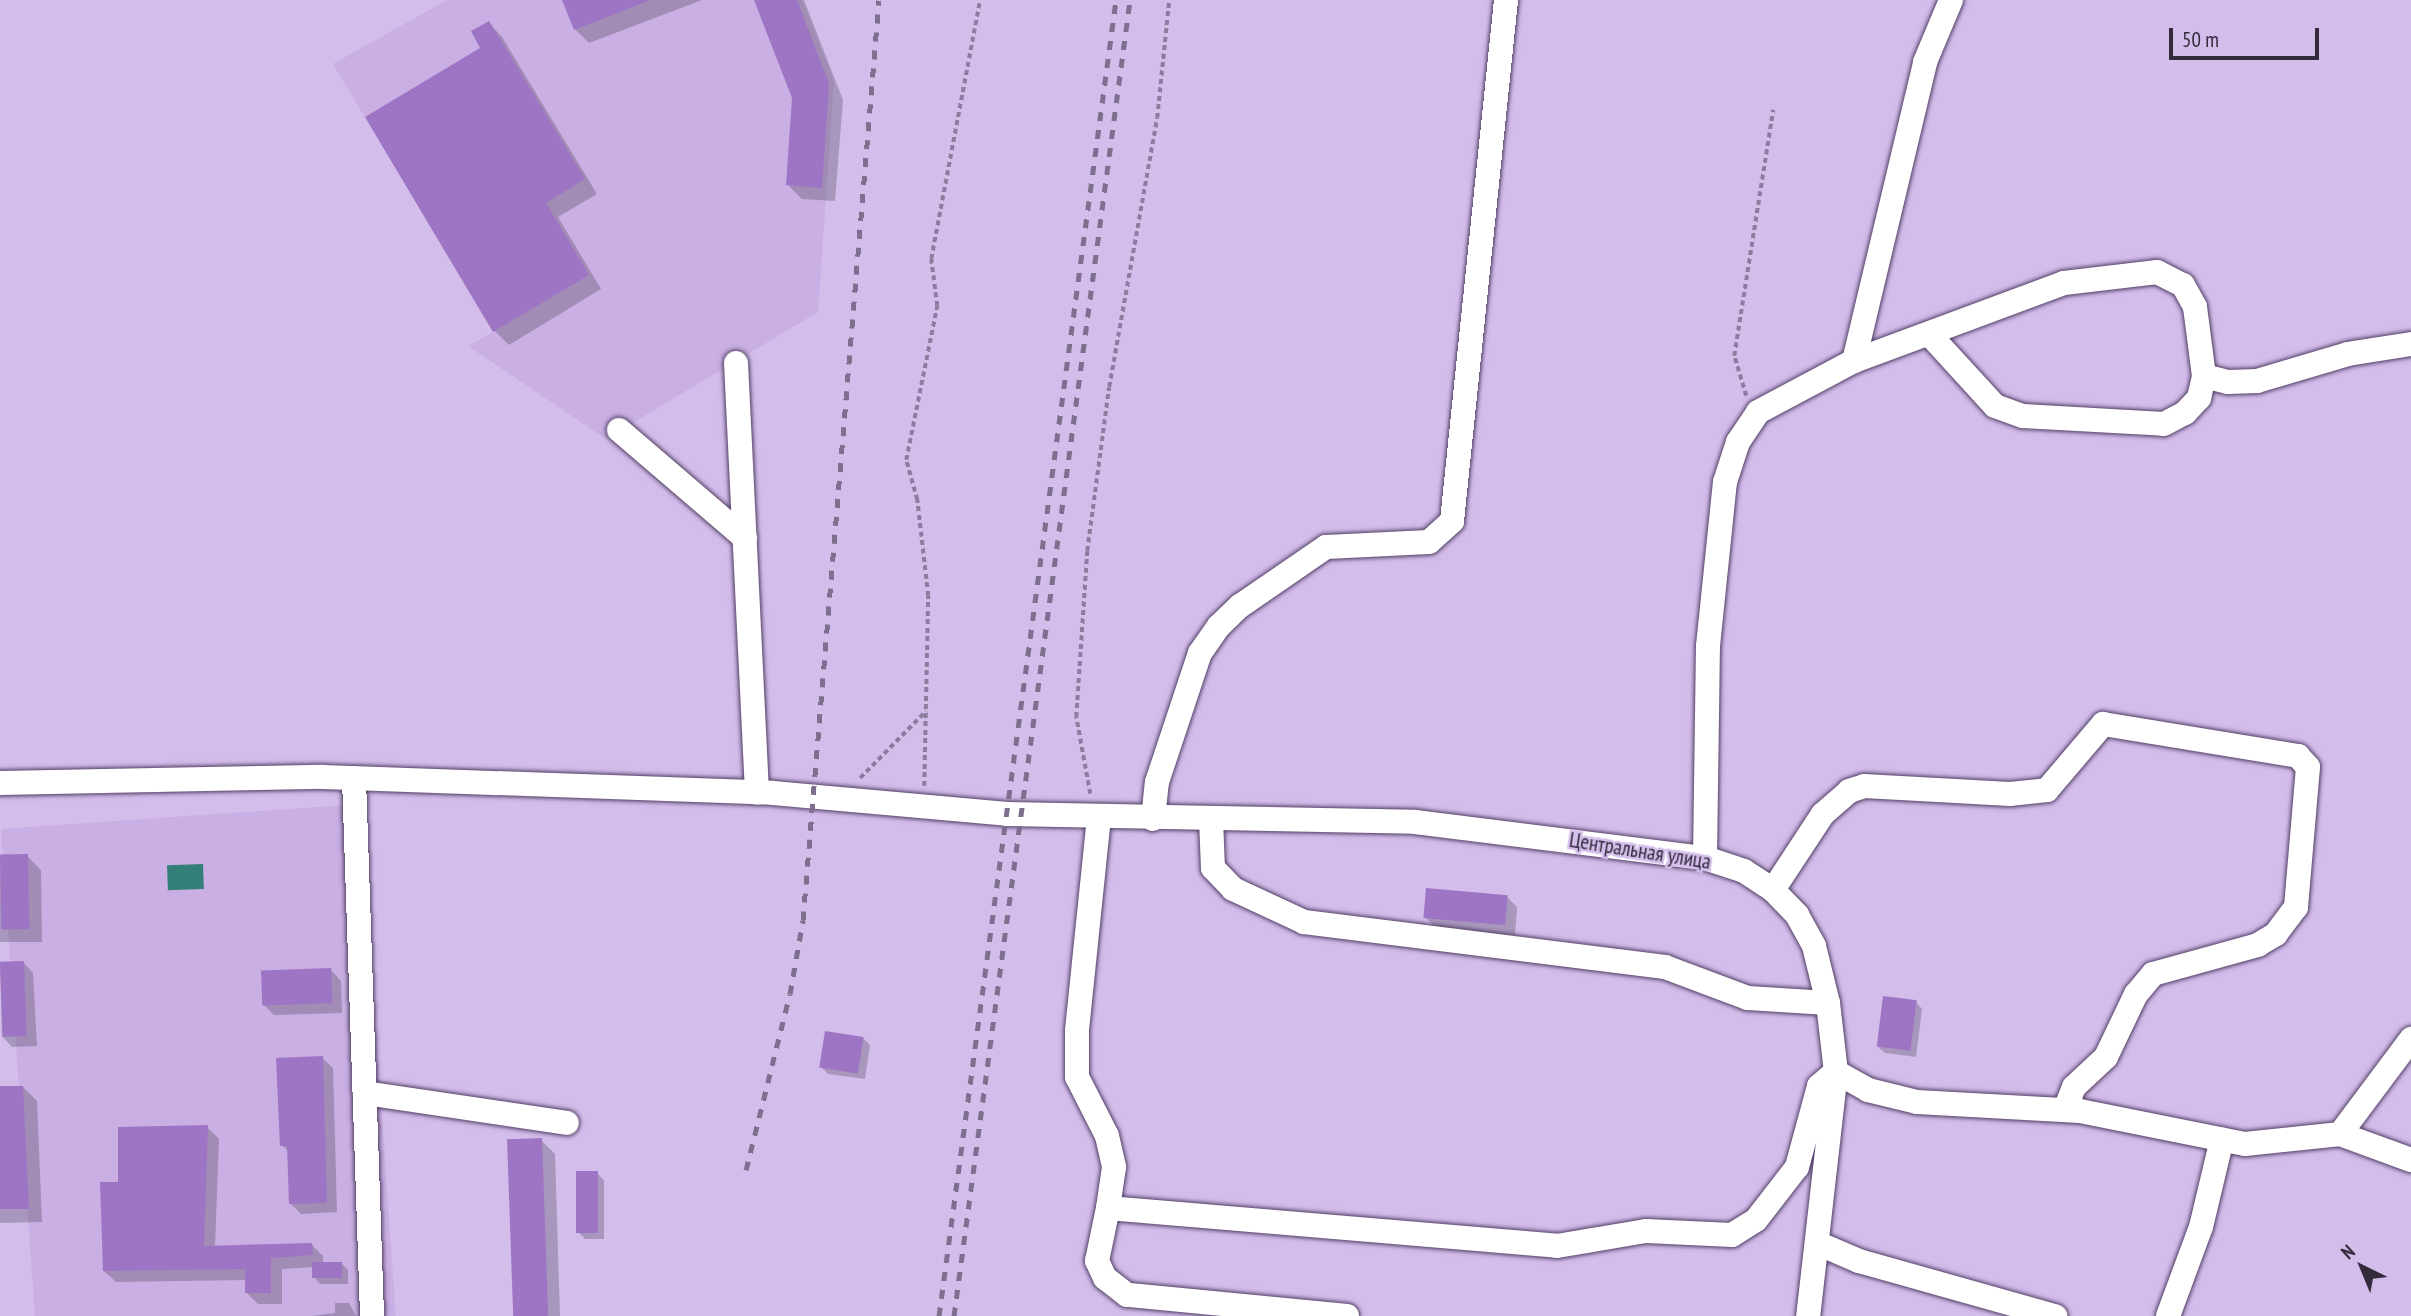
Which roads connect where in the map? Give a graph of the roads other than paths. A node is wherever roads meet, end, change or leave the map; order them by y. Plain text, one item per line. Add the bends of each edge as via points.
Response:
1 (1506, 0) edge
2 (1951, 0) edge
3 (1930, 335) junction
4 (2411, 344) edge
5 (1854, 361) junction
6 (736, 363) dead end
7 (2204, 376) junction
8 (619, 430) dead end
9 (745, 538) junction
10 (354, 778) junction
11 (0, 783) edge
12 (757, 792) junction
13 (1095, 817) junction
14 (1153, 819) junction
15 (1211, 820) junction
16 (1704, 858) junction
17 (1773, 890) junction
18 (1828, 1003) junction
19 (2411, 1040) edge
20 (1836, 1072) junction
21 (365, 1093) junction
22 (2065, 1109) junction
23 (567, 1123) dead end
24 (2340, 1134) junction
25 (2222, 1139) junction
26 (2411, 1160) edge
27 (1108, 1208) junction
28 (1816, 1243) junction
29 (372, 1316) edge
30 (1347, 1316) edge
31 (1808, 1316) edge
32 (2055, 1316) edge
33 (2168, 1316) edge

1 - 14 street via 1452,521 1429,542 1326,547 1240,606 1219,626 1200,653 1157,782
2 - 5 street via 1926,62
3 - 5 street via 1915,336
3 - 7 street via 1995,406 2023,416 2164,424 2185,413 2199,398
3 - 7 street via 2064,283 2157,272 2183,285 2195,307
4 - 7 street via 2348,354 2257,381 2228,382
5 - 16 street via 1758,412 1738,443 1725,482 1708,646
6 - 9 street
8 - 9 street
9 - 12 street
10 - 11 street, Центральная улица
10 - 12 street, Центральная улица
10 - 21 street
12 - 13 street, Центральная улица via 924,810
13 - 14 street, Центральная улица
13 - 27 street via 1077,1077 1107,1136 1114,1167
14 - 15 street, Центральная улица
15 - 16 street, Центральная улица via 1415,822
15 - 18 street via 1213,867 1233,889 1304,922 1665,967 1748,998
16 - 17 street, Центральная улица via 1744,871
17 - 18 street, Центральная улица via 1797,915 1814,946
17 - 22 street via 1824,814 1849,791 1864,786 2010,794 2047,790 2103,724 2298,755 2308,767 2296,907 2276,934 2258,945 2153,974 2136,994 2106,1057 2074,1087
18 - 20 street, Центральная улица
19 - 24 street
20 - 22 street via 1868,1090 1917,1102
20 - 27 street via 1819,1086 1797,1167 1756,1220 1732,1234 1646,1231 1558,1246
20 - 28 street, Центральная улица
21 - 23 street
21 - 29 street
22 - 25 street
24 - 25 street via 2245,1144
24 - 26 street
25 - 33 street via 2201,1227
27 - 30 street via 1097,1261 1105,1278 1127,1295
28 - 31 street, Центральная улица
28 - 32 street via 1858,1261

